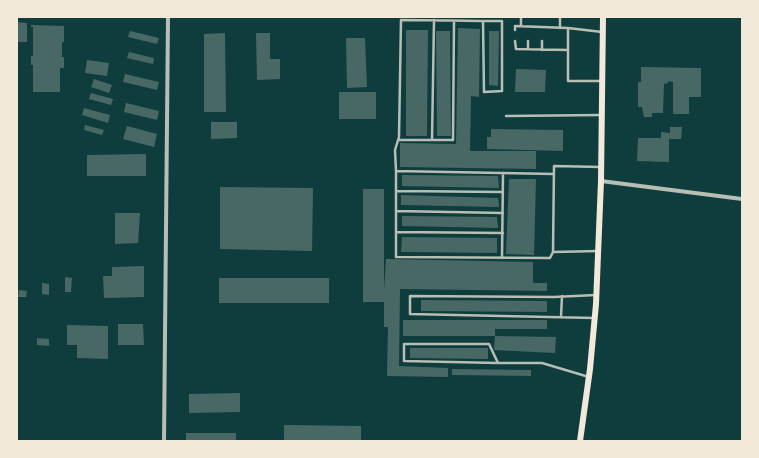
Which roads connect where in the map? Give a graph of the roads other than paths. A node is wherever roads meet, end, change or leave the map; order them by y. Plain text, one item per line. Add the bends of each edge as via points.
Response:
1 (168, 17) edge
2 (521, 17) edge
3 (560, 17) edge
4 (603, 17) edge
5 (434, 20) junction
6 (454, 20) junction
7 (483, 21) junction
8 (521, 26) junction
9 (560, 28) junction
10 (568, 28) junction
11 (515, 30) dead end
12 (603, 32) junction
13 (516, 41) dead end
14 (528, 41) dead end
15 (542, 41) dead end
16 (528, 49) junction
17 (542, 50) junction
18 (568, 50) junction
19 (602, 81) junction
20 (602, 115) junction
21 (506, 116) dead end
22 (399, 140) junction
23 (432, 140) junction
24 (602, 167) junction
25 (396, 171) junction
26 (503, 173) junction
27 (554, 174) junction
28 (602, 181) junction
29 (396, 191) junction
30 (503, 192) junction
31 (742, 199) edge
32 (396, 212) junction
33 (503, 213) junction
34 (396, 232) junction
35 (502, 233) junction
36 (553, 252) junction
37 (599, 252) junction
38 (502, 258) junction
39 (597, 295) junction
40 (562, 296) junction
41 (561, 317) junction
42 (595, 318) junction
43 (498, 363) junction
44 (589, 377) junction
45 (164, 441) edge
46 (580, 441) edge

1 - 45 street
2 - 8 lane
3 - 9 lane
4 - 12 main road
5 - 6 lane
5 - 22 lane via 401,20
5 - 23 lane
6 - 7 lane
6 - 23 lane via 453,140
7 - 7 lane via 484,92 502,91 502,21
8 - 9 lane
8 - 11 lane via 515,26
9 - 10 lane
10 - 12 lane
10 - 18 lane
12 - 19 main road
13 - 16 lane via 516,49
14 - 16 lane
15 - 17 lane
16 - 17 lane
17 - 18 lane
18 - 19 lane via 568,81
19 - 20 main road
20 - 21 lane
20 - 24 main road
22 - 23 lane
22 - 25 lane via 395,150
24 - 27 lane via 554,166
24 - 28 main road
25 - 26 lane
25 - 29 lane
26 - 27 lane
26 - 30 lane
27 - 36 lane
28 - 31 street
28 - 37 main road
29 - 30 lane
29 - 32 lane
30 - 33 lane
32 - 33 lane
32 - 34 lane
33 - 35 lane
34 - 35 lane
34 - 38 lane via 396,257
35 - 38 lane
36 - 37 lane
36 - 38 lane via 550,258
37 - 39 main road
39 - 40 lane
39 - 42 main road
40 - 41 lane
40 - 41 lane via 410,296 410,314
41 - 42 lane
42 - 44 main road
43 - 43 lane via 404,361 404,344 489,344
43 - 44 lane via 542,363
44 - 46 main road

